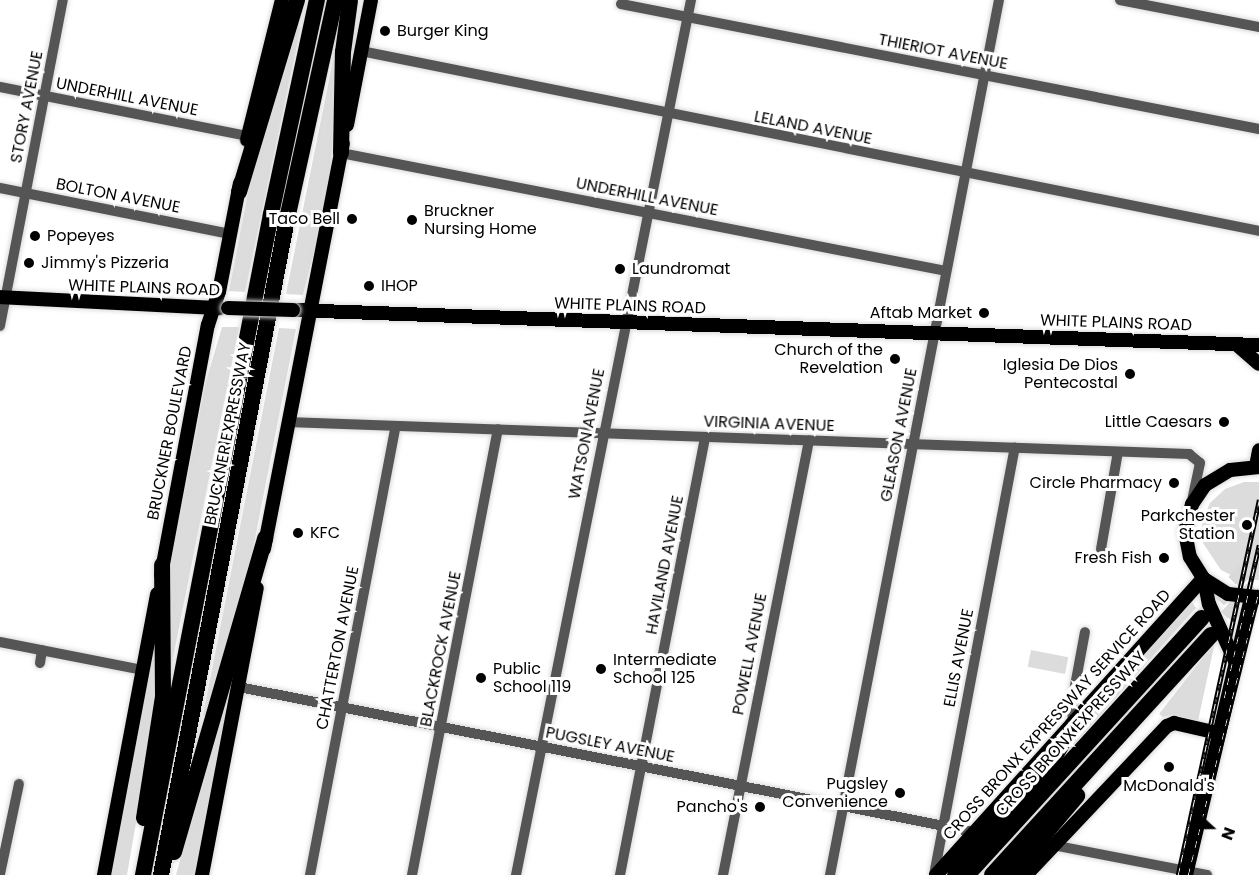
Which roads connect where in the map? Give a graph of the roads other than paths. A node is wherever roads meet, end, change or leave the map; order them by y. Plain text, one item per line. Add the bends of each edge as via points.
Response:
1 (63, 0) edge
2 (282, 0) edge
3 (297, 0) edge
4 (317, 0) edge
5 (335, 0) edge
6 (350, 0) edge
7 (371, 0) edge
8 (690, 0) edge
9 (999, 0) edge
10 (1120, 0) edge
11 (621, 4) dead end
12 (687, 16) junction
13 (1259, 27) edge
14 (361, 51) junction
15 (984, 75) junction
16 (0, 87) edge
17 (45, 96) junction
18 (669, 115) junction
19 (1259, 129) edge
20 (248, 136) junction
21 (341, 153) junction
22 (965, 173) junction
23 (0, 188) edge
24 (239, 192) junction
25 (26, 193) junction
26 (649, 213) junction
27 (1259, 231) edge
28 (231, 234) junction
29 (946, 271) junction
30 (3, 297) edge
31 (214, 308) junction
32 (308, 310) junction
33 (625, 322) junction
34 (0, 326) edge
35 (934, 333) junction
36 (1236, 344) junction
37 (1259, 345) edge
38 (1259, 364) edge
39 (287, 422) junction
40 (396, 426) junction
41 (498, 429) junction
42 (602, 433) junction
43 (705, 437) junction
44 (809, 440) junction
45 (913, 444) junction
46 (1015, 448) junction
47 (1259, 450) edge
48 (1118, 452) junction
49 (1257, 466) edge
50 (1190, 508) junction
51 (265, 538) junction
52 (1101, 549) dead end
53 (162, 565) junction
54 (1204, 578) junction
55 (1255, 598) edge
56 (1202, 618) tunnel mouth
57 (1085, 632) dead end
58 (1211, 635) tunnel mouth
59 (0, 642) edge
60 (42, 650) junction
61 (40, 663) dead end
62 (1235, 663) junction
63 (143, 670) junction
64 (1172, 677) junction
65 (239, 687) junction
66 (342, 707) junction
67 (1073, 724) junction
68 (441, 727) junction
69 (1218, 733) junction
70 (541, 747) junction
71 (641, 766) junction
72 (19, 784) dead end
73 (739, 785) junction
74 (843, 805) junction
75 (943, 825) junction
76 (975, 832) junction
77 (1053, 845) junction
78 (1187, 873) edge
79 (0, 874) edge
80 (1029, 874) edge
81 (104, 875) edge
82 (136, 875) edge
83 (144, 875) edge
84 (161, 875) edge
85 (166, 875) edge
86 (202, 875) edge
87 (310, 875) edge
88 (412, 875) edge
89 (516, 875) edge
90 (620, 875) edge
91 (723, 875) edge
92 (830, 875) edge
93 (935, 875) edge
94 (956, 875) edge
95 (968, 875) edge
96 (992, 875) edge
97 (1010, 875) edge
98 (1207, 875) edge

1 - 17 street, STORY AVENUE
2 - 20 main road, BRUCKNER BOULEVARD
3 - 24 highway
4 - 83 highway, BRUCKNER EXPRESSWAY via 273,202
5 - 84 highway, BRUCKNER EXPRESSWAY via 285,230
6 - 21 highway via 343,52
7 - 14 main road
8 - 12 street, WATSON AVENUE
9 - 15 street, GLEASON AVENUE
10 - 13 street
11 - 12 street, THIERIOT AVENUE
12 - 15 street, THIERIOT AVENUE
12 - 18 street, WATSON AVENUE
14 - 18 street, LELAND AVENUE
14 - 21 main road
15 - 19 street, THIERIOT AVENUE
15 - 22 street, GLEASON AVENUE
16 - 17 street, UNDERHILL AVENUE
17 - 20 street, UNDERHILL AVENUE
17 - 25 street, STORY AVENUE
18 - 22 street, LELAND AVENUE
18 - 26 street, WATSON AVENUE
20 - 24 main road, BRUCKNER BOULEVARD
21 - 26 street, UNDERHILL AVENUE
21 - 32 main road
22 - 27 street, LELAND AVENUE
22 - 29 street, GLEASON AVENUE
23 - 25 street, BOLTON AVENUE
24 - 28 main road, BRUCKNER BOULEVARD
25 - 28 street, BOLTON AVENUE
25 - 30 street, STORY AVENUE
26 - 29 street, UNDERHILL AVENUE
26 - 33 street, WATSON AVENUE
28 - 31 main road, BRUCKNER BOULEVARD
29 - 35 street, GLEASON AVENUE
30 - 31 main road, WHITE PLAINS ROAD
30 - 34 street, STORY AVENUE
31 - 32 main road, WHITE PLAINS ROAD, bridge
31 - 53 main road, BRUCKNER BOULEVARD
32 - 33 main road, WHITE PLAINS ROAD
32 - 39 main road
33 - 35 main road, WHITE PLAINS ROAD
33 - 42 street, WATSON AVENUE
35 - 36 main road, WHITE PLAINS ROAD
35 - 45 street, GLEASON AVENUE
36 - 37 main road, WHITE PLAINS ROAD
36 - 38 main road
39 - 40 street, VIRGINIA AVENUE
39 - 51 main road
40 - 41 street, VIRGINIA AVENUE
40 - 66 street, CHATTERTON AVENUE
41 - 42 street, VIRGINIA AVENUE
41 - 68 street, BLACKROCK AVENUE
42 - 43 street, VIRGINIA AVENUE
42 - 70 street, WATSON AVENUE
43 - 44 street, VIRGINIA AVENUE
43 - 71 street, HAVILAND AVENUE
44 - 45 street, VIRGINIA AVENUE
44 - 73 street, POWELL AVENUE
45 - 46 street, VIRGINIA AVENUE
45 - 74 street, GLEASON AVENUE
46 - 48 street, VIRGINIA AVENUE
46 - 75 street, ELLIS AVENUE
47 - 49 main road
48 - 50 street, VIRGINIA AVENUE via 1195,456 1200,467
48 - 52 street
49 - 50 main road via 1218,475 1201,489
50 - 54 main road via 1186,545
51 - 65 main road
51 - 85 highway
53 - 63 main road, BRUCKNER BOULEVARD
53 - 82 highway via 163,697
54 - 55 main road via 1228,594
54 - 62 main road via 1209,604
54 - 67 main road, CROSS BRONX EXPRESSWAY SERVICE ROAD
55 - 62 main road
56 - 95 highway, CROSS BRONX EXPRESSWAY
57 - 67 street via 1072,702
58 - 64 highway
59 - 60 street
60 - 61 street
60 - 63 street
62 - 69 main road
63 - 81 main road, BRUCKNER BOULEVARD
64 - 96 highway
64 - 97 highway
65 - 66 street, PUGSLEY AVENUE
65 - 86 main road
66 - 68 street, PUGSLEY AVENUE
66 - 87 street, CHATTERTON AVENUE
67 - 76 main road, CROSS BRONX EXPRESSWAY SERVICE ROAD
67 - 94 highway via 1053,760
68 - 70 street, PUGSLEY AVENUE
68 - 88 street, BLACKROCK AVENUE
69 - 77 main road via 1174,723 1167,726
69 - 78 main road
70 - 71 street, PUGSLEY AVENUE
70 - 89 street, WATSON AVENUE
71 - 73 street, PUGSLEY AVENUE
71 - 90 street, HAVILAND AVENUE
72 - 79 street
73 - 74 street, PUGSLEY AVENUE
73 - 91 street, POWELL AVENUE
74 - 75 street, PUGSLEY AVENUE
74 - 92 street, GLEASON AVENUE
75 - 76 street, PUGSLEY AVENUE
75 - 93 street, ELLIS AVENUE
76 - 93 main road, CROSS BRONX EXPRESSWAY SERVICE ROAD
77 - 78 street
77 - 80 main road
78 - 98 street

